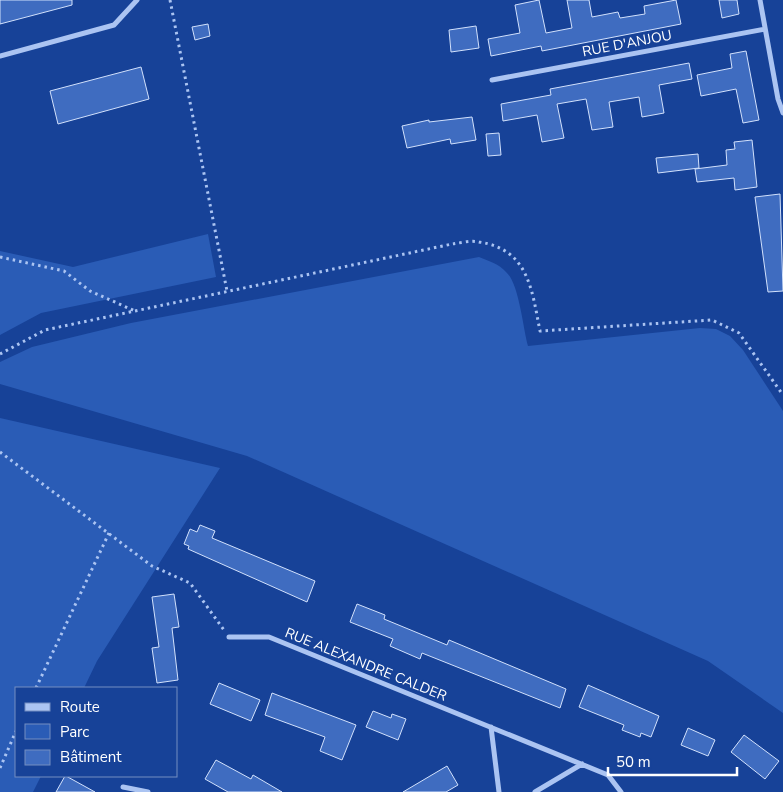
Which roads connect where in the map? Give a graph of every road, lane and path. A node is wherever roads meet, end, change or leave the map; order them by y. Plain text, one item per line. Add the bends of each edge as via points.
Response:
1 (137, 0) edge
2 (170, 0) edge
3 (760, 0) edge
4 (765, 29) junction
5 (0, 56) edge
6 (492, 80) dead end
7 (783, 112) edge
8 (0, 257) edge
9 (227, 292) junction
10 (136, 311) junction
11 (0, 354) edge
12 (783, 395) edge
13 (0, 452) edge
14 (108, 534) junction
15 (229, 637) joint
16 (36, 687) edge
17 (491, 727) junction
18 (15, 734) edge
19 (582, 764) junction
20 (0, 768) edge
21 (123, 787) dead end
22 (148, 792) edge
23 (499, 792) edge
24 (534, 792) edge
25 (621, 792) edge

1 - 5 street via 114,25
2 - 9 path
3 - 4 street
4 - 6 street, RUE D'ANJOU
4 - 7 street
8 - 10 path via 64,272 90,291
9 - 10 path
9 - 12 path via 478,241 508,252 528,276 540,331 712,320 739,333
10 - 11 path via 45,330
13 - 14 path
14 - 15 path via 152,566 190,583
14 - 16 path
15 - 17 street, RUE ALEXANDRE CALDER via 269,637
17 - 19 street, RUE ALEXANDRE CALDER
17 - 23 street
18 - 20 path
19 - 24 street
19 - 25 street, RUE ALEXANDRE CALDER via 608,774
21 - 22 street

